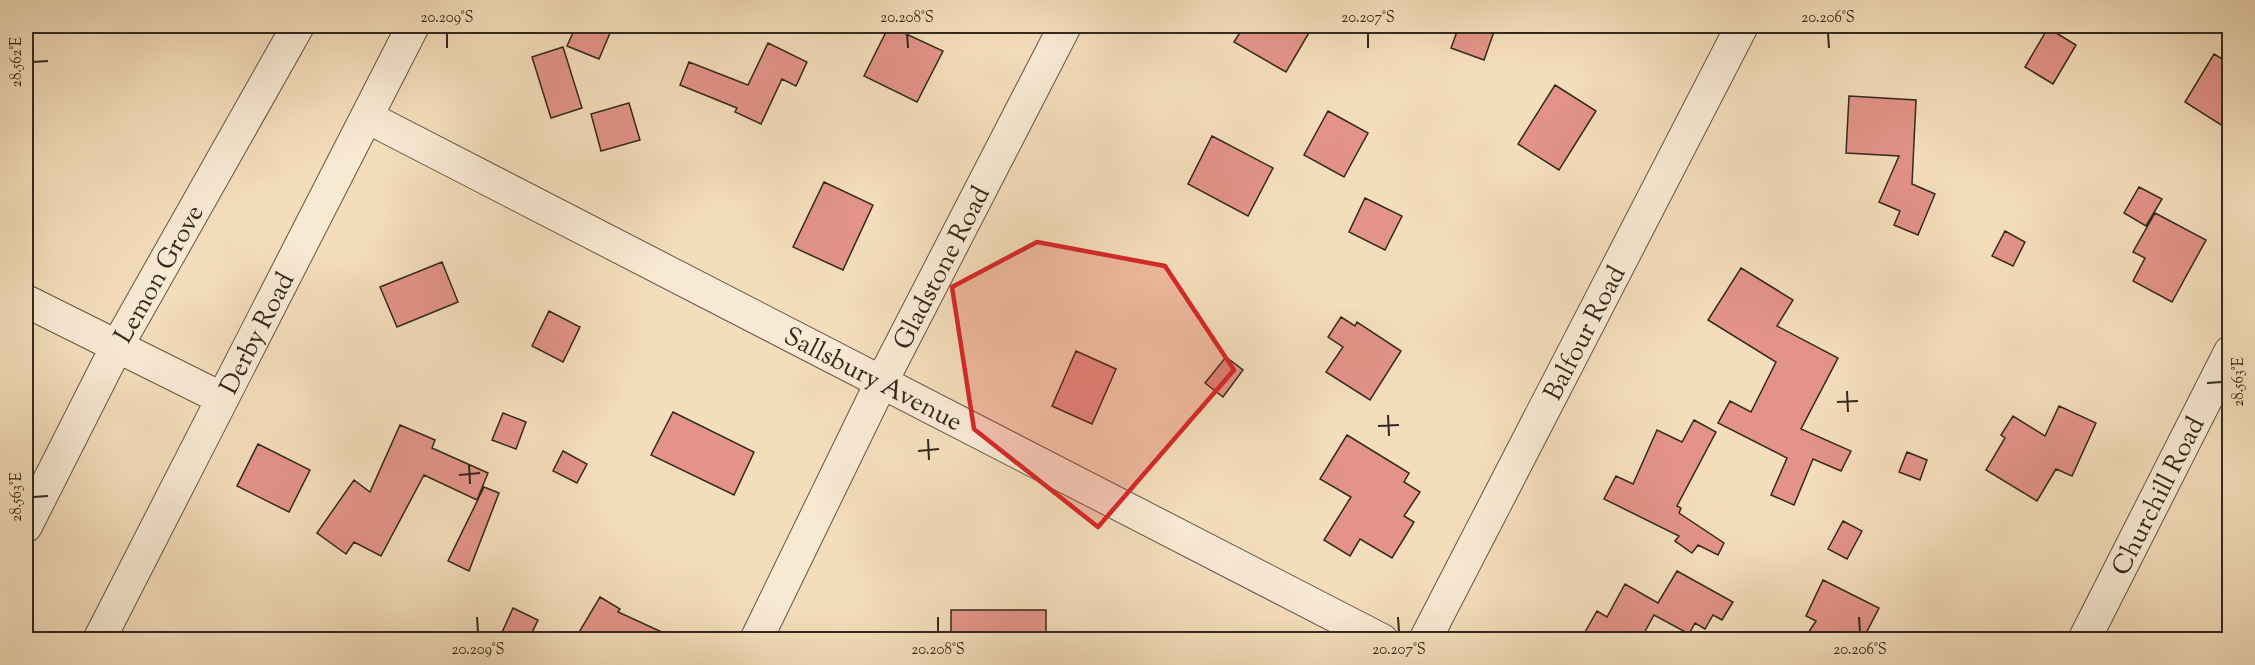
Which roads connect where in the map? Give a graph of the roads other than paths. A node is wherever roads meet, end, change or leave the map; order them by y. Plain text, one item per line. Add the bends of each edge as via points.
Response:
1 (298, 26) edge
2 (413, 26) edge
3 (1065, 26) edge
4 (1742, 26) edge
5 (367, 117) junction
6 (26, 301) edge
7 (116, 348) junction
8 (2229, 352) edge
9 (882, 381) junction
10 (221, 398) junction
11 (26, 526) edge
12 (99, 639) edge
13 (756, 639) edge
14 (1382, 639) edge
15 (1425, 639) edge
16 (2084, 639) edge

1 - 7 street, Lemon Grove
2 - 5 street, Derby Road
3 - 9 street, Gladstone Road
4 - 15 street, Balfour Road
5 - 9 street, Sallsbury Avenue
5 - 10 street, Derby Road
6 - 7 street
7 - 10 street
7 - 11 street, Lemon Grove
8 - 16 street, Churchill Road
9 - 13 street, Gladstone Road
9 - 14 street, Sallsbury Avenue
10 - 12 street, Derby Road

